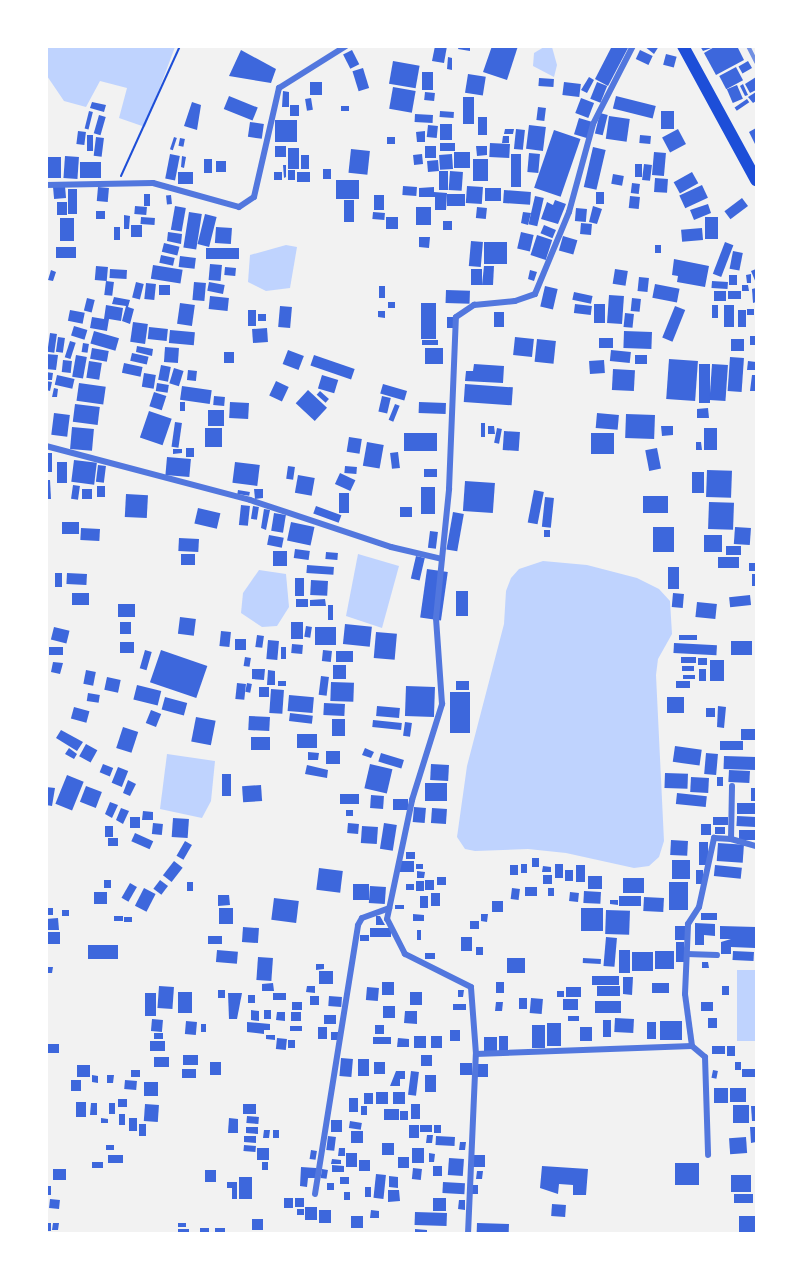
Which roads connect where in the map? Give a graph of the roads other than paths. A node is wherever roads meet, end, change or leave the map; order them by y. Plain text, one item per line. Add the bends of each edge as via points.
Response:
1 (346, 46) edge
2 (633, 46) edge
3 (683, 46) edge
4 (756, 180) edge
5 (46, 185) edge
6 (46, 446) edge
7 (442, 559) junction
8 (732, 786) dead end
9 (731, 839) junction
10 (756, 846) edge
11 (389, 908) junction
12 (687, 954) junction
13 (717, 955) dead end
14 (692, 1046) junction
15 (476, 1054) junction
16 (708, 1155) dead end
17 (315, 1194) dead end
18 (468, 1233) edge

1 - 5 street via 279,88 254,197 239,207 153,183
2 - 7 street via 593,124 569,212 535,294 515,301 474,305 456,317 450,489
3 - 4 highway
6 - 7 street via 250,500
7 - 11 street via 436,618 442,704 412,800
8 - 9 street
9 - 10 street
9 - 12 street via 714,838 699,907 688,924
11 - 15 street via 387,919 405,954 471,987
11 - 17 street via 362,918 358,925
12 - 13 street
12 - 14 street via 685,994
14 - 15 street
14 - 16 street via 705,1056
15 - 18 street

